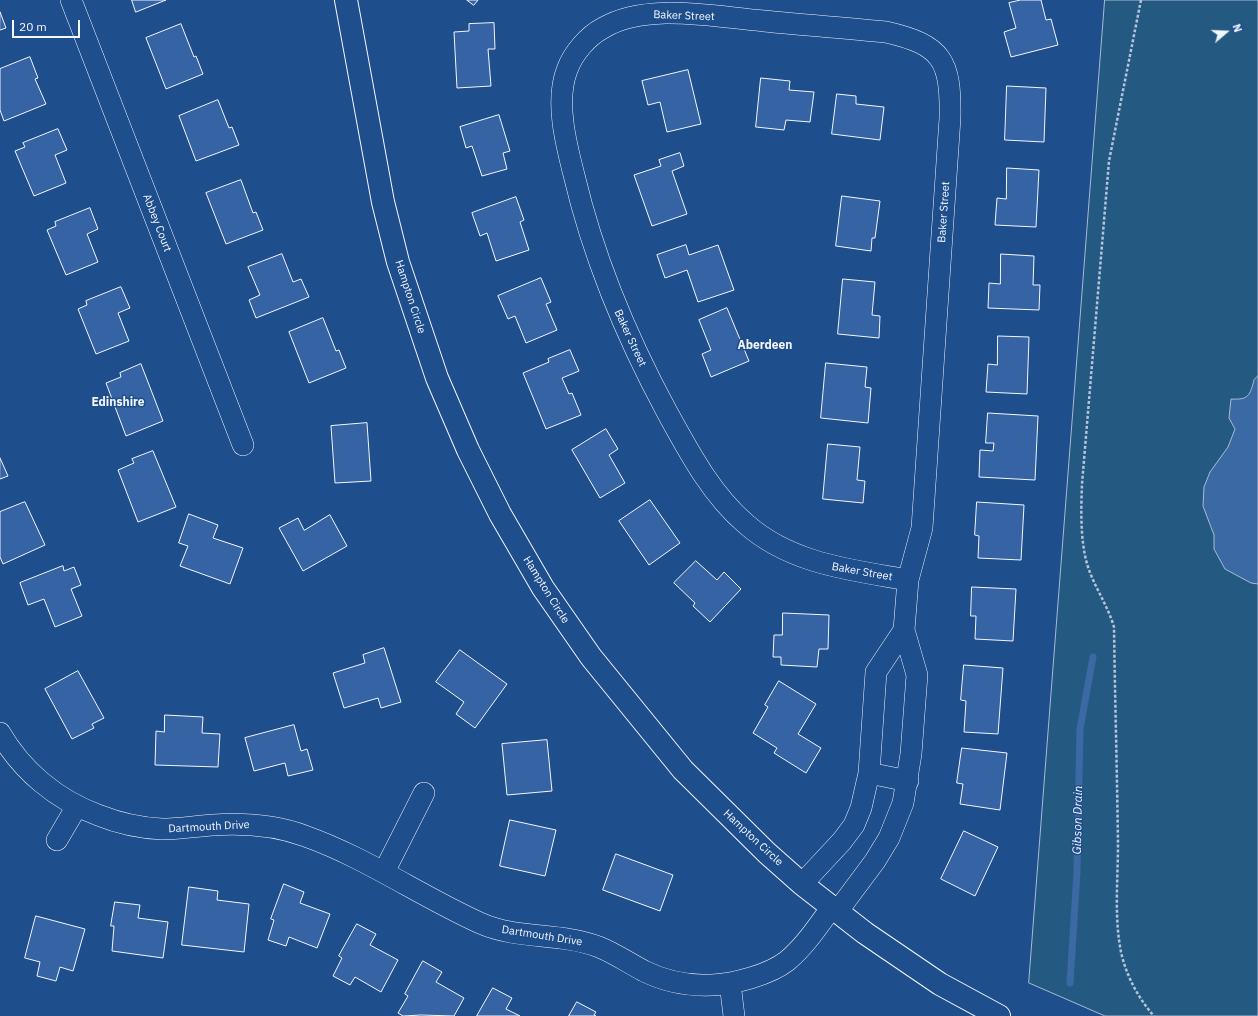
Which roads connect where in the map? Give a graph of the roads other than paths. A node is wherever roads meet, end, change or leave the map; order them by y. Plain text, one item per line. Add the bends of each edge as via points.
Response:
1 (71, 0) edge
2 (346, 0) edge
3 (243, 445) dead end
4 (908, 580) junction
5 (904, 630) junction
6 (0, 733) edge
7 (869, 773) junction
8 (908, 782) junction
9 (424, 793) dead end
10 (76, 806) junction
11 (56, 840) dead end
12 (384, 872) junction
13 (802, 884) junction
14 (834, 910) junction
15 (730, 983) junction
16 (734, 1016) edge
17 (999, 1016) edge

1 - 3 street, Abbey Court
2 - 13 street, Hampton Circle via 372,144 398,262 437,378 468,450 500,514 543,588 591,657 646,726 694,781
4 - 4 street, Baker Street via 922,520 950,118 950,88 945,66 938,55 923,43 886,32 679,13 641,15 619,20 602,28 588,38 567,70 562,115 567,148 583,212 615,306 649,378 683,440 704,476 729,508 769,542 825,565
4 - 5 street, Baker Street
5 - 7 street, Baker Street via 876,672
5 - 8 street, Baker Street via 916,675
6 - 10 street, Dartmouth Drive via 8,746 40,782
7 - 8 street
7 - 13 street, Baker Street via 861,808 854,825
8 - 14 street, Baker Street via 903,803 889,838 875,861
9 - 12 street
10 - 11 street
10 - 12 street, Dartmouth Drive via 123,824 145,828 236,824 283,829 348,853
12 - 15 street, Dartmouth Drive via 482,924 529,935 566,937 582,941 647,972 674,981 695,985
13 - 14 street, Hampton Circle
14 - 15 street, Dartmouth Drive via 785,962 759,975
14 - 17 street, Hampton Circle via 940,984
15 - 16 street

